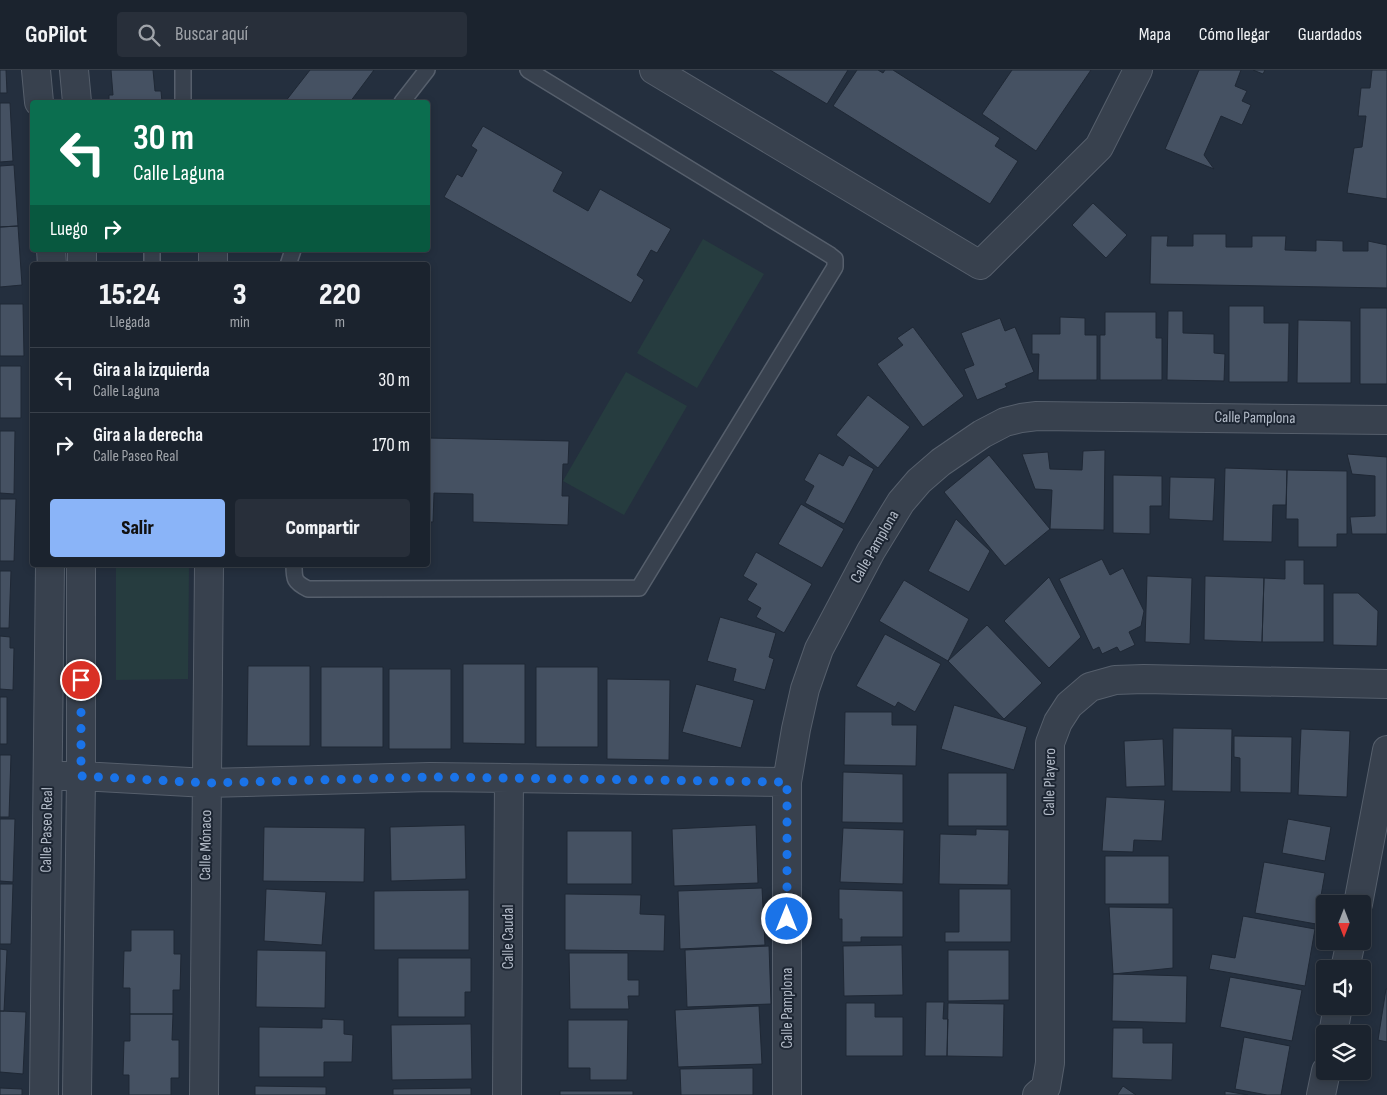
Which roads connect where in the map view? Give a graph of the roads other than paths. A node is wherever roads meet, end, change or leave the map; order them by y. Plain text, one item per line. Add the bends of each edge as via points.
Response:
1 (36, 70) edge
2 (74, 70) edge
3 (184, 70) edge
4 (427, 70) edge
5 (528, 70) edge
6 (654, 70) edge
7 (1138, 70) edge
8 (39, 100) edge
9 (77, 100) edge
10 (183, 100) edge
11 (404, 100) edge
12 (1387, 420) edge
13 (50, 567) edge
14 (81, 567) edge
15 (209, 567) edge
16 (294, 567) edge
17 (1387, 684) edge
18 (1387, 750) edge
19 (48, 776) junction
20 (81, 776) junction
21 (509, 778) junction
22 (787, 782) junction
23 (207, 783) junction
24 (1360, 895) edge
25 (1324, 1080) edge
26 (44, 1095) edge
27 (77, 1095) edge
28 (204, 1095) edge
29 (507, 1095) edge
30 (787, 1095) edge
31 (1037, 1095) edge
32 (1321, 1095) edge

1 - 8 street
2 - 9 street
3 - 10 lane
4 - 11 lane
5 - 16 lane via 830,255 835,259 835,267 639,588 308,589 294,579
6 - 7 street via 980,265 1099,147
12 - 22 street, Calle Pamplona via 1037,416 1005,422 982,434 919,481 901,502 871,551 818,649 805,689
13 - 19 street, Calle Paseo Real
14 - 20 street, Calle Paseo Real
15 - 23 street, Calle Mónaco
17 - 31 street, Calle Playero via 1115,680 1090,687 1069,705 1050,743 1050,1063 1046,1087
18 - 24 street
19 - 20 street
19 - 26 street, Calle Paseo Real
20 - 23 street
20 - 27 street, Calle Paseo Real
21 - 22 street
21 - 23 street
21 - 29 street, Calle Caudal
22 - 30 street, Calle Pamplona
23 - 28 street, Calle Mónaco
25 - 32 street

